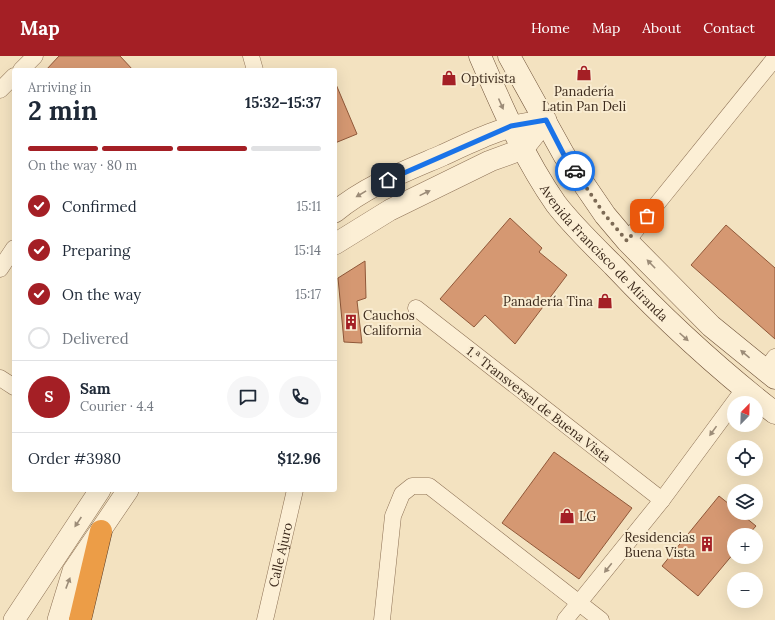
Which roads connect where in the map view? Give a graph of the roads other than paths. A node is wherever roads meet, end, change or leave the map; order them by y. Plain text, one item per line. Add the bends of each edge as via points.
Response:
1 (35, 56) edge
2 (251, 56) edge
3 (480, 56) edge
4 (509, 56) edge
5 (775, 58) edge
6 (23, 68) edge
7 (254, 68) edge
8 (12, 78) edge
9 (0, 90) edge
10 (546, 120) junction
11 (511, 126) junction
12 (523, 149) junction
13 (337, 211) edge
14 (627, 241) junction
15 (337, 243) edge
16 (12, 251) edge
17 (0, 269) edge
18 (416, 308) dead end
19 (772, 369) edge
20 (0, 378) edge
21 (12, 386) edge
22 (744, 389) junction
23 (775, 413) edge
24 (99, 492) edge
25 (127, 492) edge
26 (295, 492) edge
27 (662, 500) junction
28 (101, 531) junction
29 (579, 603) junction
30 (14, 620) edge
31 (58, 620) edge
32 (80, 620) edge
33 (265, 620) edge
34 (382, 620) edge
35 (565, 620) edge
36 (601, 620) edge

1 - 6 street
2 - 7 street
3 -> 11 main road, Avenida Francisco de Miranda
4 - 10 main road, Avenida Francisco de Miranda
5 - 14 street
8 - 9 street
10 - 11 street
10 - 12 street
10 - 14 main road, Avenida Francisco de Miranda via 564,155 605,215
11 - 12 main road, Avenida Francisco de Miranda
11 -> 13 street via 388,180 362,193
15 -> 12 street via 390,210 490,161
12 -> 22 main road, Avenida Francisco de Miranda via 557,204 583,235 659,314
19 -> 14 main road, Avenida Francisco de Miranda via 711,326
16 - 17 street
18 - 27 street, 1.ª Transversal de Buena Vista
20 - 21 street
22 - 23 main road, Avenida Francisco de Miranda
22 -> 27 street
24 -> 30 street
25 - 28 street
26 - 33 street, Calle Ajuro
27 -> 29 street
31 -> 28 street via 73,572
28 - 32 highway
29 - 34 street via 429,486 412,486 402,494 392,516
29 - 35 street
29 - 36 street

